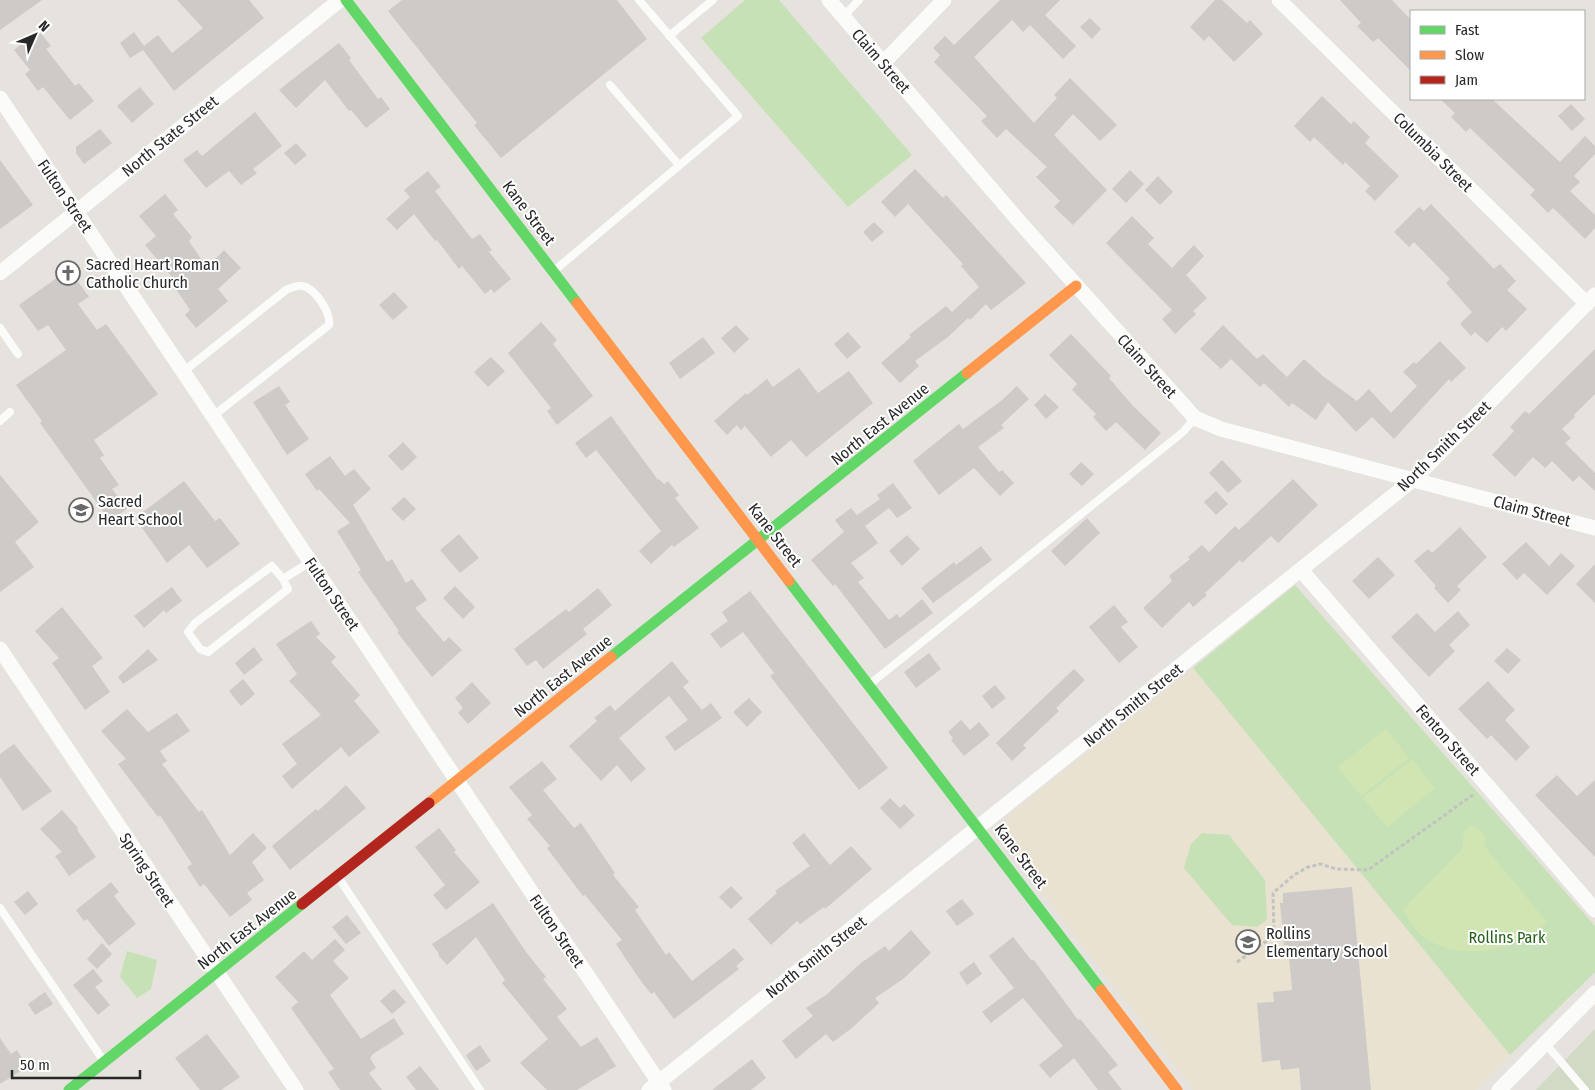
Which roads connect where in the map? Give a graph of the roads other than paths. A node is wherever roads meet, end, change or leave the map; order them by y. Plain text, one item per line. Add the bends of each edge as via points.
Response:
1 (340, 0) edge
2 (346, 0) edge
3 (713, 0) edge
4 (828, 0) edge
5 (859, 0) edge
6 (944, 0) edge
7 (1279, 0) edge
8 (642, 1) edge
9 (843, 17) junction
10 (669, 36) junction
11 (883, 63) junction
12 (610, 85) dead end
13 (0, 98) edge
14 (679, 165) junction
15 (76, 212) junction
16 (553, 272) junction
17 (0, 273) edge
18 (1076, 286) junction
19 (1591, 300) edge
20 (0, 328) edge
21 (18, 354) dead end
22 (183, 372) junction
23 (10, 412) dead end
24 (212, 416) junction
25 (1196, 418) junction
26 (0, 421) edge
27 (1414, 479) junction
28 (1595, 528) edge
29 (759, 541) junction
30 (310, 562) junction
31 (1301, 570) junction
32 (283, 580) junction
33 (0, 649) edge
34 (869, 684) junction
35 (457, 781) junction
36 (979, 828) junction
37 (338, 877) junction
38 (0, 908) edge
39 (1595, 910) edge
40 (216, 973) junction
41 (1595, 992) edge
42 (1545, 1044) junction
43 (104, 1062) junction
44 (657, 1087) edge
45 (69, 1090) edge
46 (296, 1090) edge
47 (480, 1090) edge
48 (1177, 1090) edge
49 (1499, 1090) edge
50 (1585, 1090) edge

1 - 15 street, North State Street
2 - 16 street, Kane Street
3 - 10 lane
4 - 9 street, Claim Street
5 - 9 lane
6 - 11 street
7 - 19 street, Columbia Street
8 - 10 lane
9 - 11 street, Claim Street
10 - 14 lane via 738,116
11 - 18 street, Claim Street
12 - 14 lane
13 - 15 street, Fulton Street
14 - 16 lane
15 - 17 street, North State Street
15 - 22 street, Fulton Street
16 - 29 street, Kane Street
18 - 25 street, Claim Street
18 - 29 street, North East Avenue
19 - 27 street, North Smith Street
20 - 21 lane
22 - 24 street, Fulton Street
22 - 24 lane via 286,290 296,286 307,287 324,305 330,317 329,324
23 - 26 lane
24 - 30 street, Fulton Street
25 - 27 street, Claim Street via 1221,429
25 - 34 lane via 1183,432
27 - 28 street, Claim Street
27 - 31 street, North Smith Street
29 - 34 street, Kane Street
29 - 35 street, North East Avenue
30 - 32 lane
30 - 35 street, Fulton Street
31 - 36 street, North Smith Street
31 - 39 street, Fenton Street
32 - 32 lane via 288,588 208,652 200,649 188,632 195,623 272,566
33 - 40 street, Spring Street
34 - 36 street, Kane Street
35 - 37 street, North East Avenue
35 - 44 street, Fulton Street
36 - 44 street, North Smith Street
36 - 48 street, Kane Street
37 - 40 street, North East Avenue
37 - 47 lane
38 - 43 lane
40 - 43 street, North East Avenue
40 - 46 street, Spring Street
41 - 42 street
42 - 49 street
42 - 50 lane
43 - 45 street, North East Avenue

